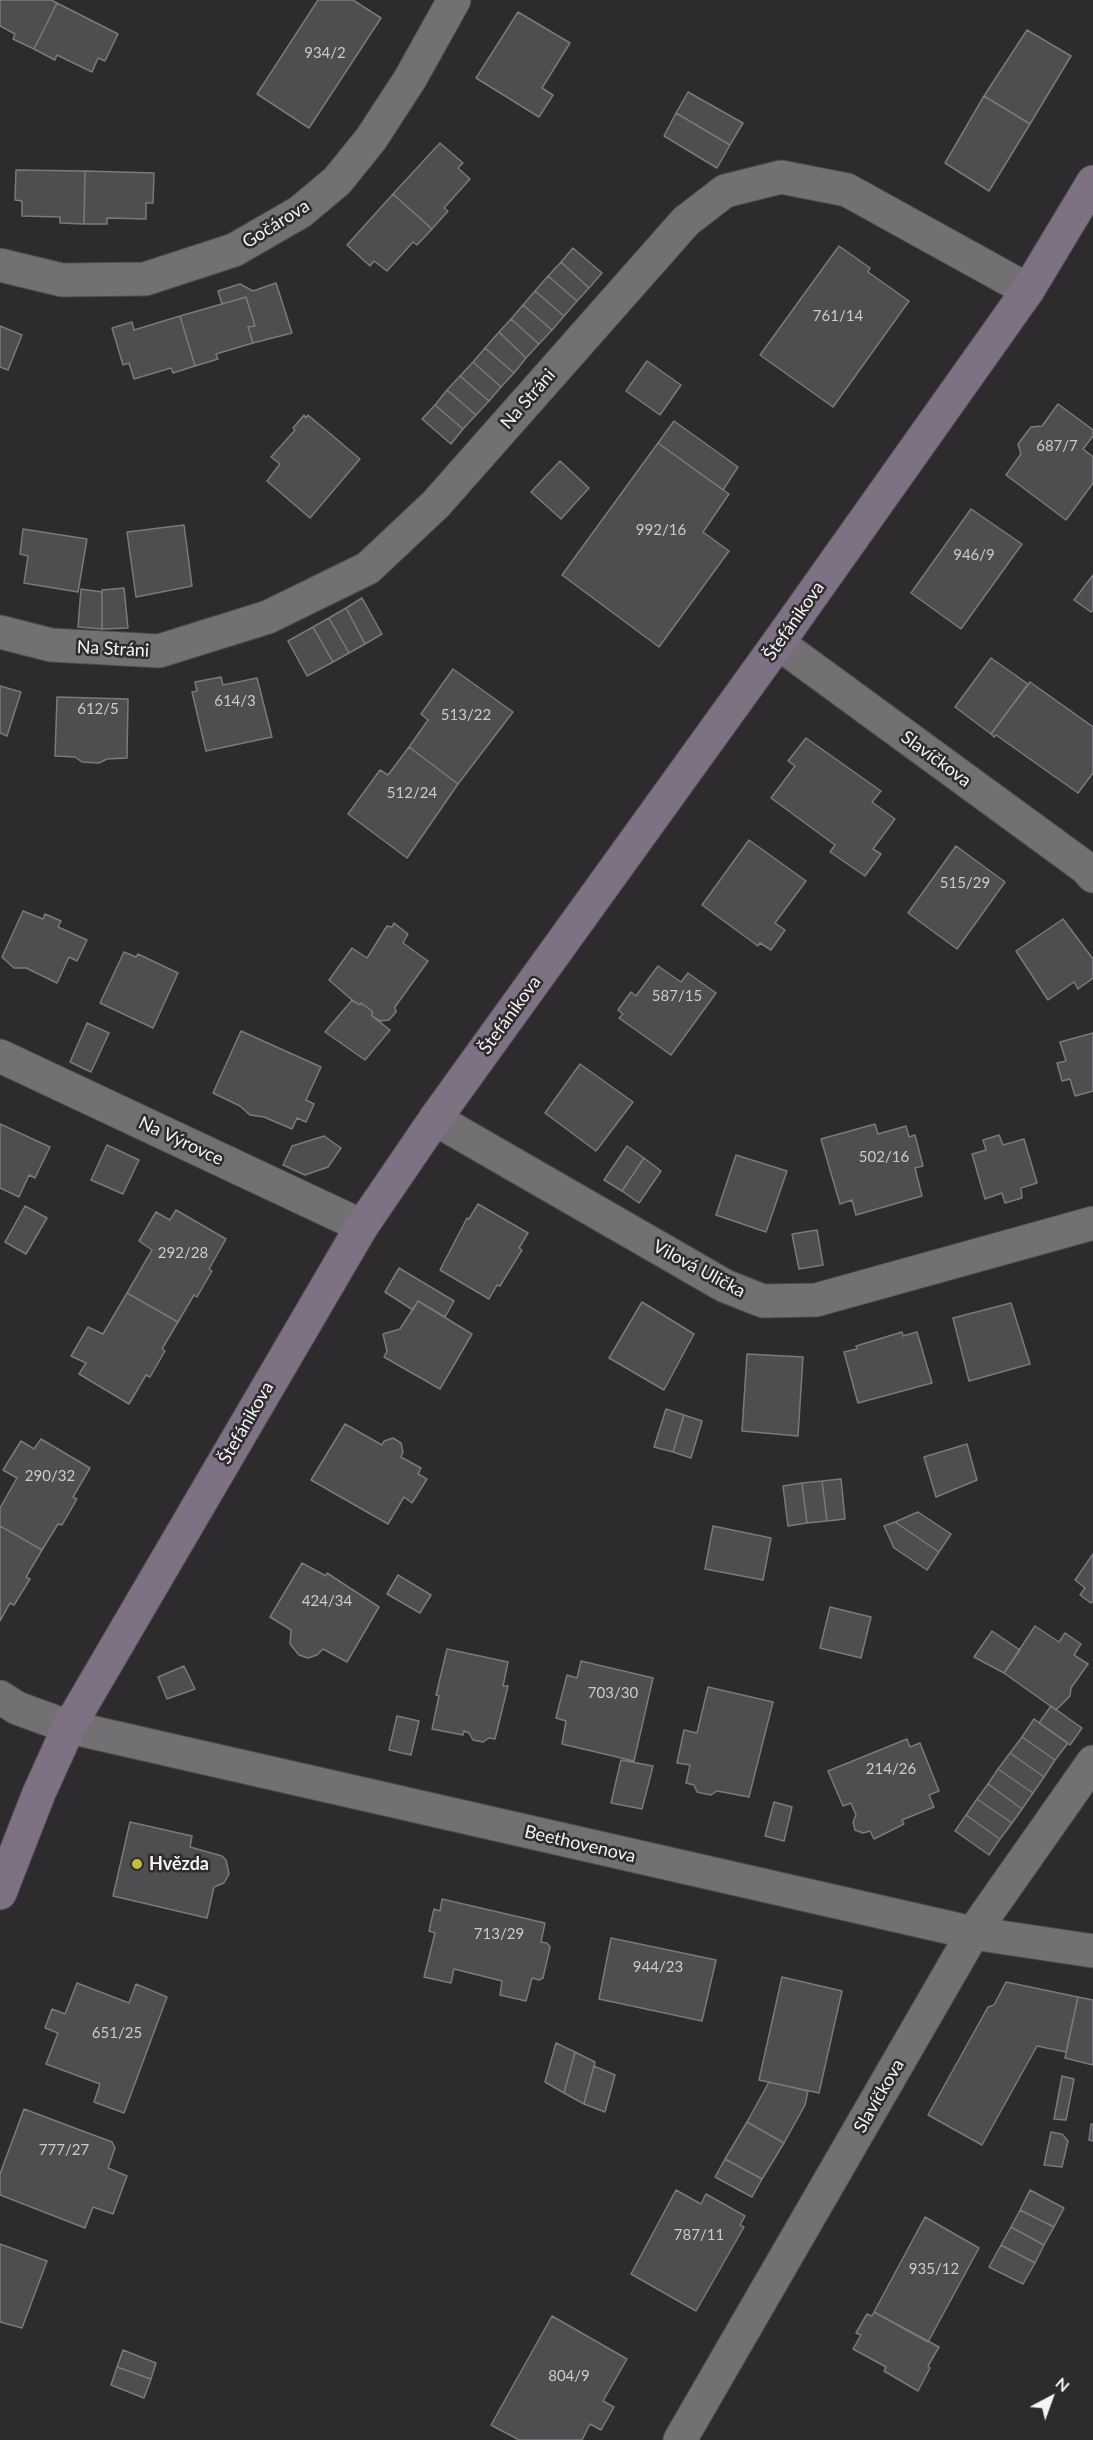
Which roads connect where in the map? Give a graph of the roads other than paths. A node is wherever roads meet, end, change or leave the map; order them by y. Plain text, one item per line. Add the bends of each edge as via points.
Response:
1 (454, 0) edge
2 (1093, 182) edge
3 (0, 265) edge
4 (1028, 290) junction
5 (0, 632) edge
6 (778, 643) junction
7 (1093, 876) edge
8 (0, 1056) edge
9 (435, 1119) junction
10 (1093, 1223) edge
11 (362, 1226) junction
12 (0, 1697) edge
13 (69, 1727) junction
14 (1093, 1762) edge
15 (0, 1893) edge
16 (973, 1933) junction
17 (1093, 1951) edge
18 (680, 2440) edge

1 - 3 street, Gočárova via 371,139 337,181 300,212 234,250 145,279 62,280
2 - 4 street, Štefánikova
4 - 5 street, Na Stráni via 847,190 781,177 725,191 686,221 436,504 368,568 268,617 159,651 51,645
4 - 6 street, Štefánikova
6 - 7 street, Slavíčkova
6 - 9 street, Štefánikova
8 - 11 street, Na Výrovce
9 - 10 street, Vilová Ulička via 725,1286 763,1301 816,1300
9 - 11 street, Štefánikova
11 - 13 street, Štefánikova
12 - 13 street, Beethovenova via 17,1708
13 - 15 street, Štefánikova
13 - 16 street, Beethovenova
14 - 16 street, Slavíčkova
16 - 17 street, Beethovenova
16 - 18 street, Slavíčkova

